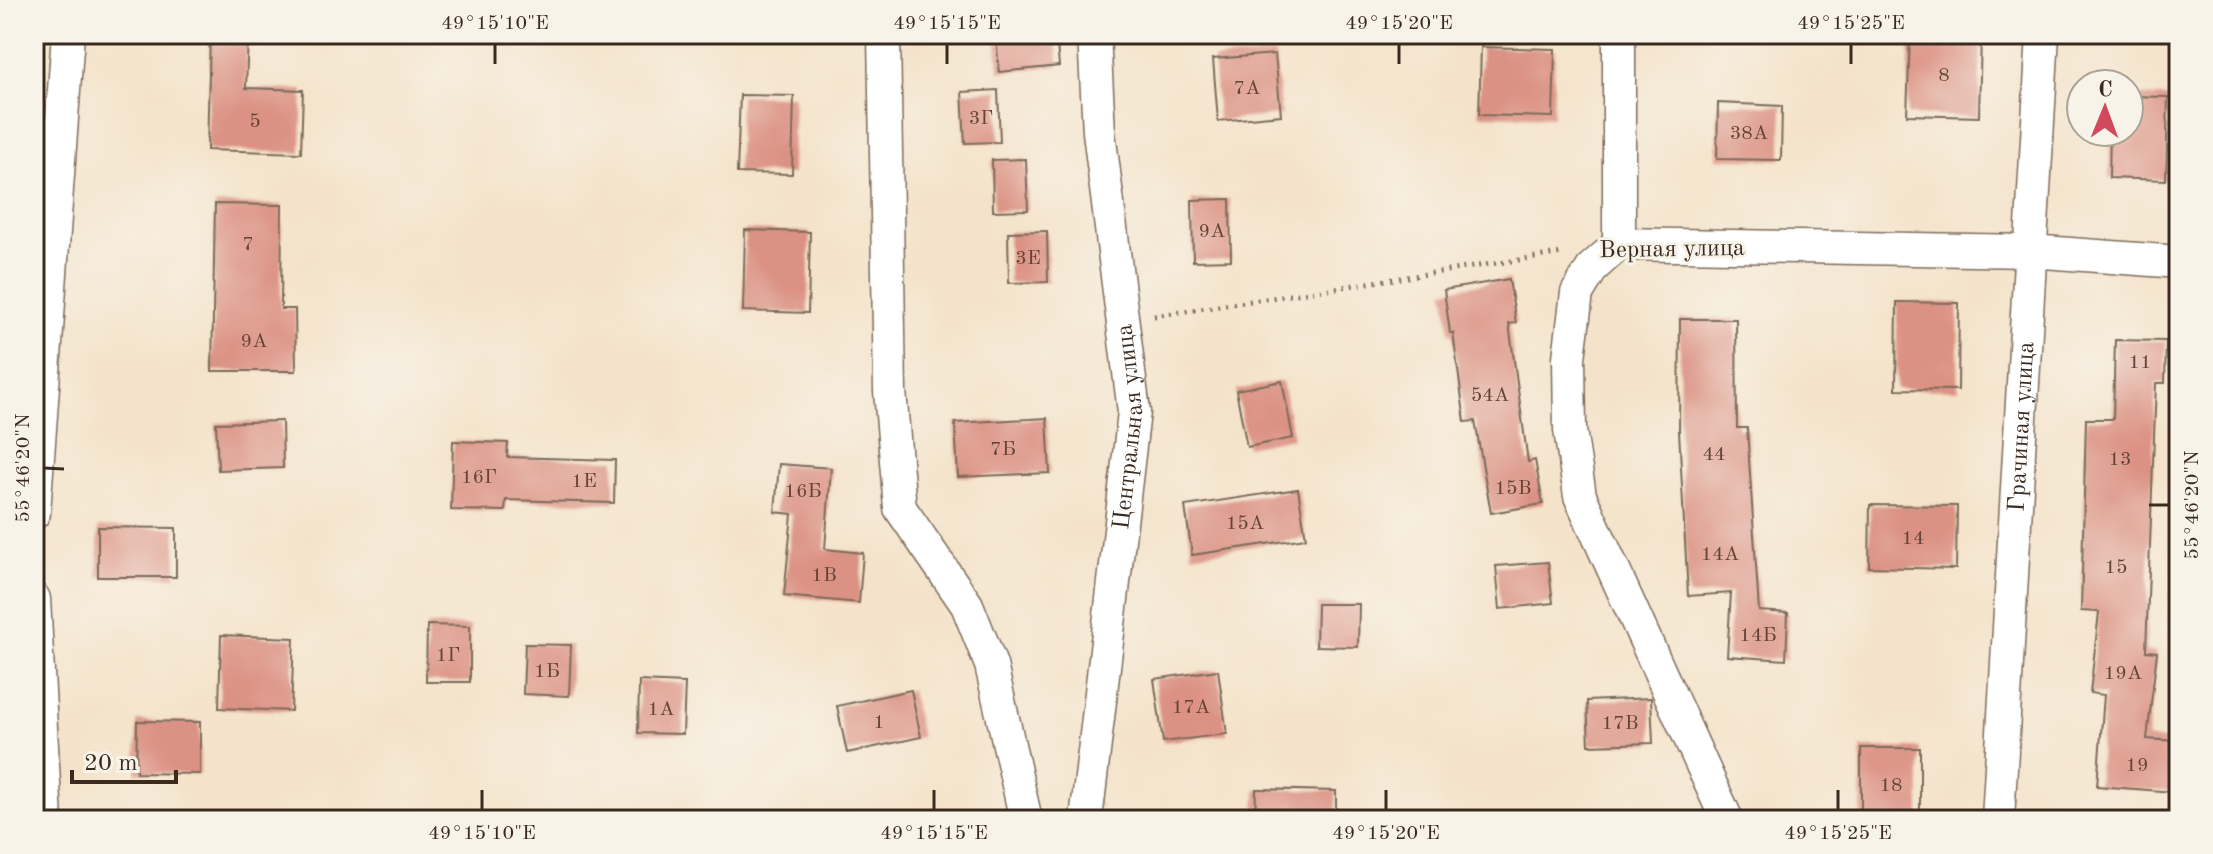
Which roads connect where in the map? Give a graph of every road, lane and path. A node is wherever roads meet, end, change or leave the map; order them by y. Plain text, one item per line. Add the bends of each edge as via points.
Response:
1 (68, 34) edge
2 (884, 34) edge
3 (1094, 34) edge
4 (1619, 34) edge
5 (2043, 34) edge
6 (1619, 244) junction
7 (2030, 251) junction
8 (2179, 262) edge
9 (1121, 321) junction
10 (34, 513) edge
11 (34, 599) edge
12 (46, 820) edge
13 (1026, 820) edge
14 (1086, 820) edge
15 (1727, 820) edge
16 (1998, 820) edge

1 - 10 street
2 - 13 street via 890,391 900,508 967,605 991,665
3 - 9 street, Центральная улица via 1099,132
4 - 6 street
5 - 7 street, Грачиная улица
6 - 7 street, Верная улица
6 - 9 path, Верная улица
6 - 15 street via 1593,267 1577,293 1569,358 1570,430 1580,496
7 - 8 street, Верная улица
7 - 16 street, Грачиная улица
9 - 14 street, Центральная улица via 1134,412
11 - 12 street

